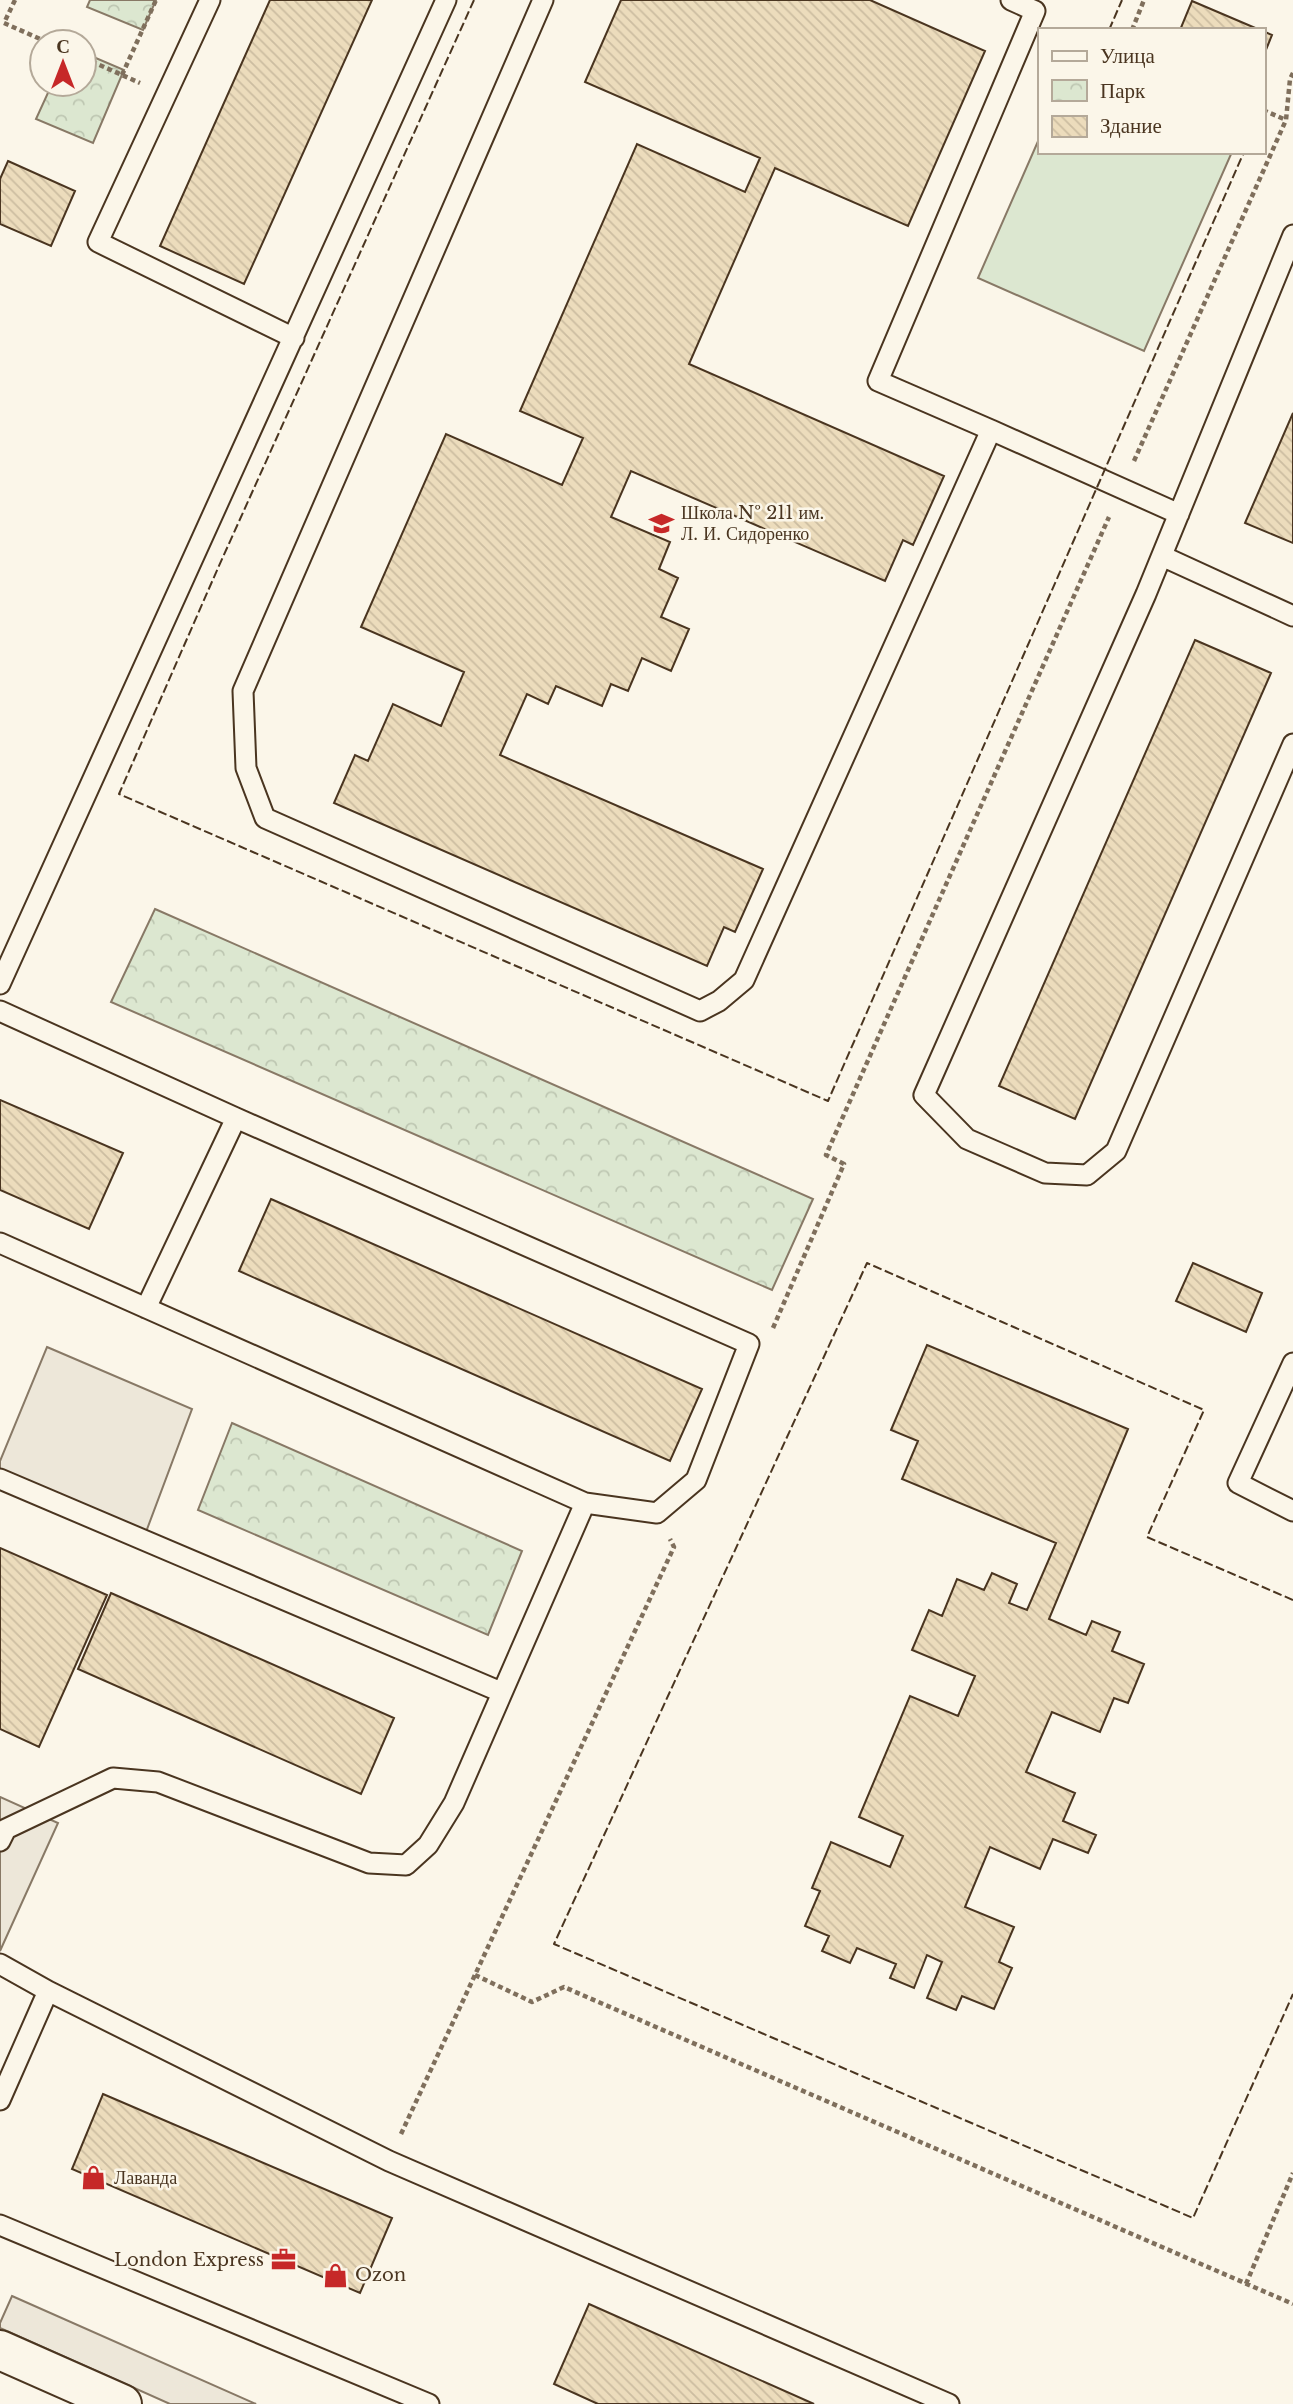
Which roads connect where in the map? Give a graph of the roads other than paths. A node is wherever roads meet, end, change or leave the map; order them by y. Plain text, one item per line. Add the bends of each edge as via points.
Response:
1 (210, 0) edge
2 (446, 0) edge
3 (544, 0) edge
4 (1012, 0) edge
5 (1293, 235) edge
6 (294, 338) junction
7 (990, 430) junction
8 (1179, 514) junction
9 (1162, 556) junction
10 (1293, 616) edge
11 (1293, 744) edge
12 (0, 984) edge
13 (0, 1011) edge
14 (236, 1118) junction
15 (0, 1243) edge
16 (146, 1308) junction
17 (1293, 1363) edge
18 (0, 1479) edge
19 (585, 1503) junction
20 (1293, 1511) edge
21 (502, 1692) junction
22 (0, 1841) edge
23 (0, 1964) edge
24 (48, 1991) junction
25 (0, 2099) edge
26 (0, 2225) edge
27 (0, 2350) edge
28 (122, 2404) edge
29 (429, 2404) edge
30 (949, 2404) edge

1 - 6 lane via 98,242
2 - 6 lane
3 - 7 lane via 243,691 246,768 265,818 700,1011 719,1001 744,980
4 - 7 lane via 1035,11 878,381
5 - 8 lane
6 - 12 lane
7 - 8 lane
8 - 9 lane
9 - 10 lane
9 - 11 lane via 924,1095 967,1139 1045,1173 1087,1175 1116,1151
13 - 14 lane
14 - 16 lane
14 - 19 lane via 749,1344 696,1480 657,1513
15 - 16 lane
16 - 19 lane
17 - 20 lane via 1238,1483
18 - 21 lane
19 - 21 lane
21 - 22 lane via 454,1803 428,1845 406,1864 369,1863 158,1782 113,1778 6,1829
23 - 24 lane
24 - 25 lane
24 - 30 lane via 389,2161
26 - 29 lane
27 - 28 street

